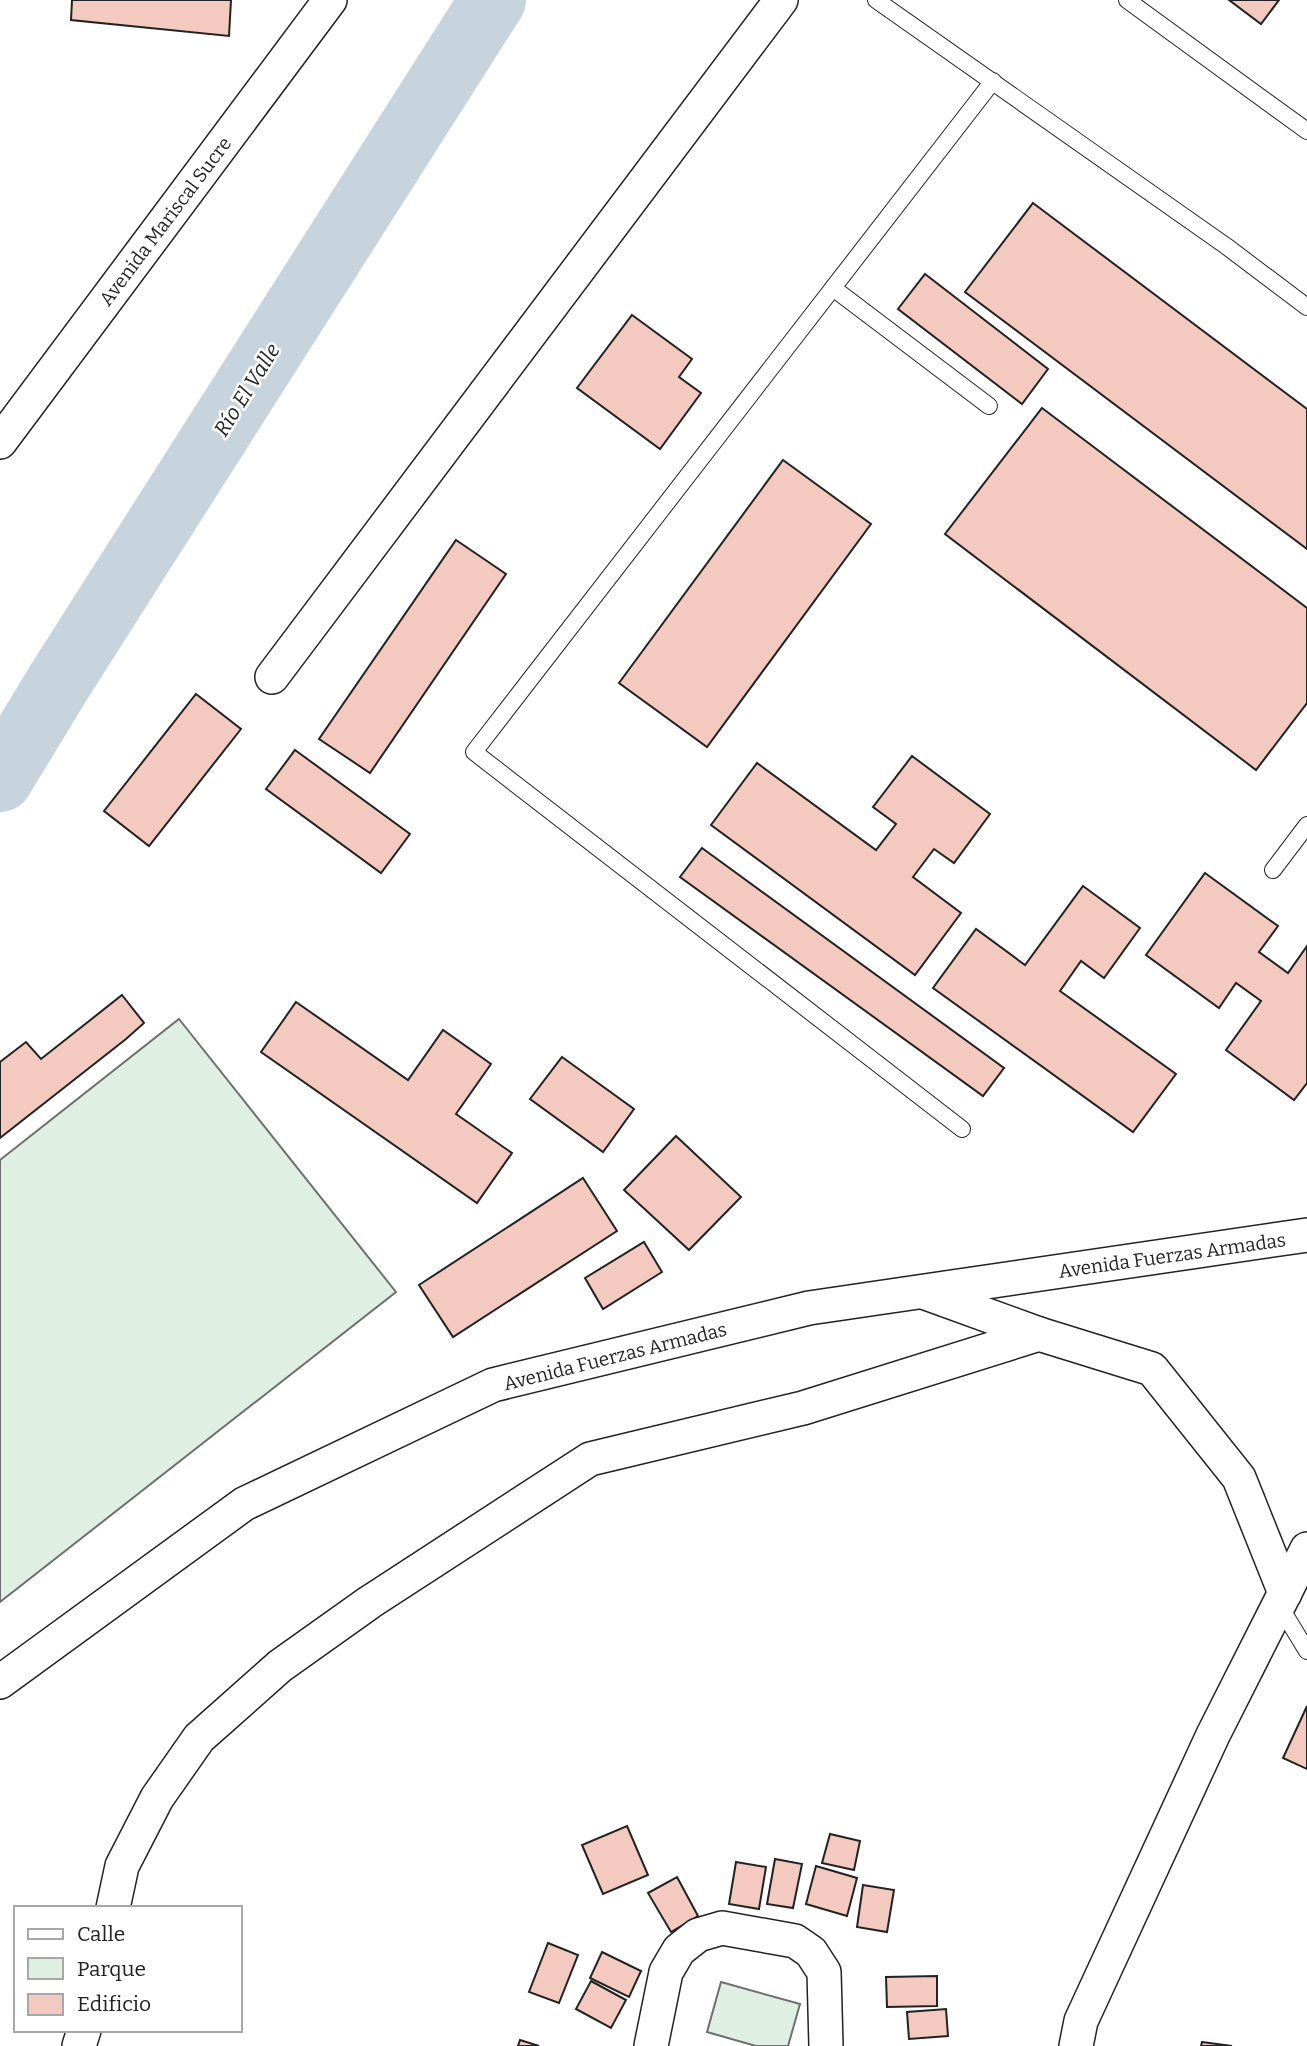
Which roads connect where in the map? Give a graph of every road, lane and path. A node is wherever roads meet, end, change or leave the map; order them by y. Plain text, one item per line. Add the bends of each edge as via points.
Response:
1 (330, 0) edge
2 (781, 0) edge
3 (876, 0) edge
4 (1127, 0) edge
5 (993, 81) junction
6 (1307, 131) edge
7 (833, 288) junction
8 (1307, 307) edge
9 (989, 406) dead end
10 (0, 442) edge
11 (272, 677) dead end
12 (1307, 825) edge
13 (1273, 870) dead end
14 (962, 1129) dead end
15 (1307, 1236) edge
16 (921, 1292) junction
17 (1039, 1334) junction
18 (1307, 1549) edge
19 (1282, 1599) junction
20 (1307, 1651) edge
21 (0, 1682) edge
22 (113, 1906) edge
23 (651, 2046) edge
24 (826, 2046) edge
25 (1076, 2046) edge

1 - 10 street, Avenida Mariscal Sucre
2 - 11 street
3 - 5 lane
4 - 6 lane
5 - 7 lane
5 - 8 lane
7 - 9 lane
7 - 14 lane via 474,752
12 - 13 lane
15 - 16 street, Avenida Fuerzas Armadas
16 - 17 street
16 - 21 street, Avenida Fuerzas Armadas via 809,1308 493,1385 244,1504
17 - 19 street via 1152,1370 1239,1478
17 - 22 street via 803,1408 590,1459 336,1626 280,1666 199,1738 157,1798 122,1866
18 - 19 street
19 - 20 lane
19 - 25 street via 1213,1735 1081,2021
23 - 24 street via 666,1972 679,1950 698,1935 722,1928 795,1941 811,1952 824,1972

